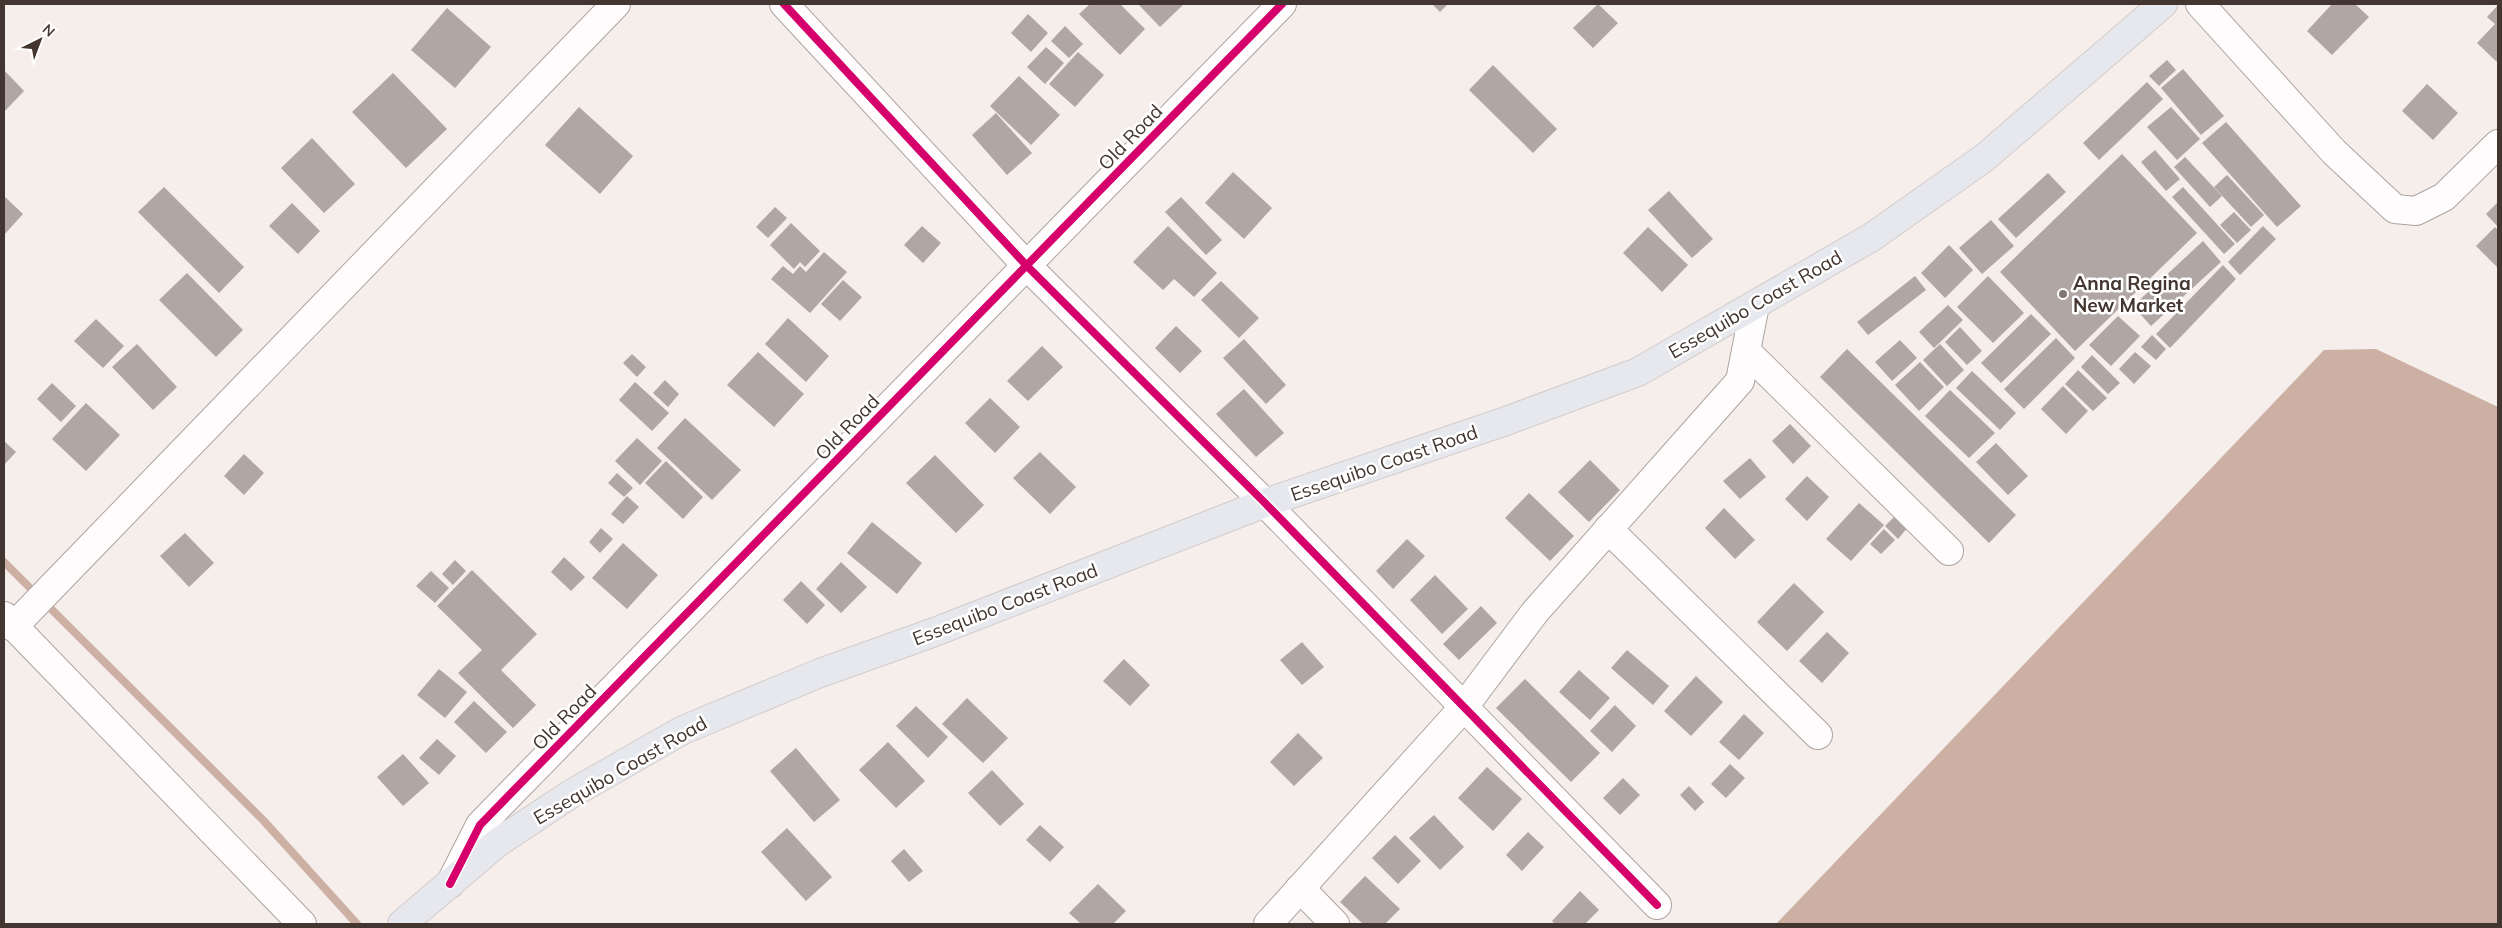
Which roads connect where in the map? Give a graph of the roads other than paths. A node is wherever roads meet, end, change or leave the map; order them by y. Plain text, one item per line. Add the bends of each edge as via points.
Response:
1 (616, 4) edge
2 (784, 4) edge
3 (1282, 4) edge
4 (2163, 4) edge
5 (2200, 4) edge
6 (2498, 144) edge
7 (1027, 266) junction
8 (1755, 304) junction
9 (1746, 352) junction
10 (1265, 503) junction
11 (1608, 529) junction
12 (1950, 551) dead end
13 (9, 622) edge
14 (1463, 708) junction
15 (1818, 735) dead end
16 (450, 884) junction
17 (1300, 888) junction
18 (1657, 905) dead end
19 (302, 924) edge
20 (402, 924) edge
21 (1268, 924) edge
22 (1336, 924) edge

1 - 13 street
2 - 7 street
3 - 7 street, Old Road
4 - 8 main road, Essequibo Coast Road via 1984,158 1872,237
5 - 6 street via 2334,152 2395,209 2416,211 2444,197
7 - 10 street
7 - 16 street, Old Road via 480,825
8 - 9 street
8 - 10 main road, Essequibo Coast Road via 1638,372
9 - 11 street via 1740,381
9 - 12 street
10 - 14 street
10 - 16 main road, Essequibo Coast Road via 932,633 820,673 683,730 570,794 497,843
11 - 14 street via 1535,612
11 - 15 street
13 - 19 street
14 - 17 street
14 - 18 street
16 - 20 main road, Essequibo Coast Road
17 - 21 street
17 - 22 street

